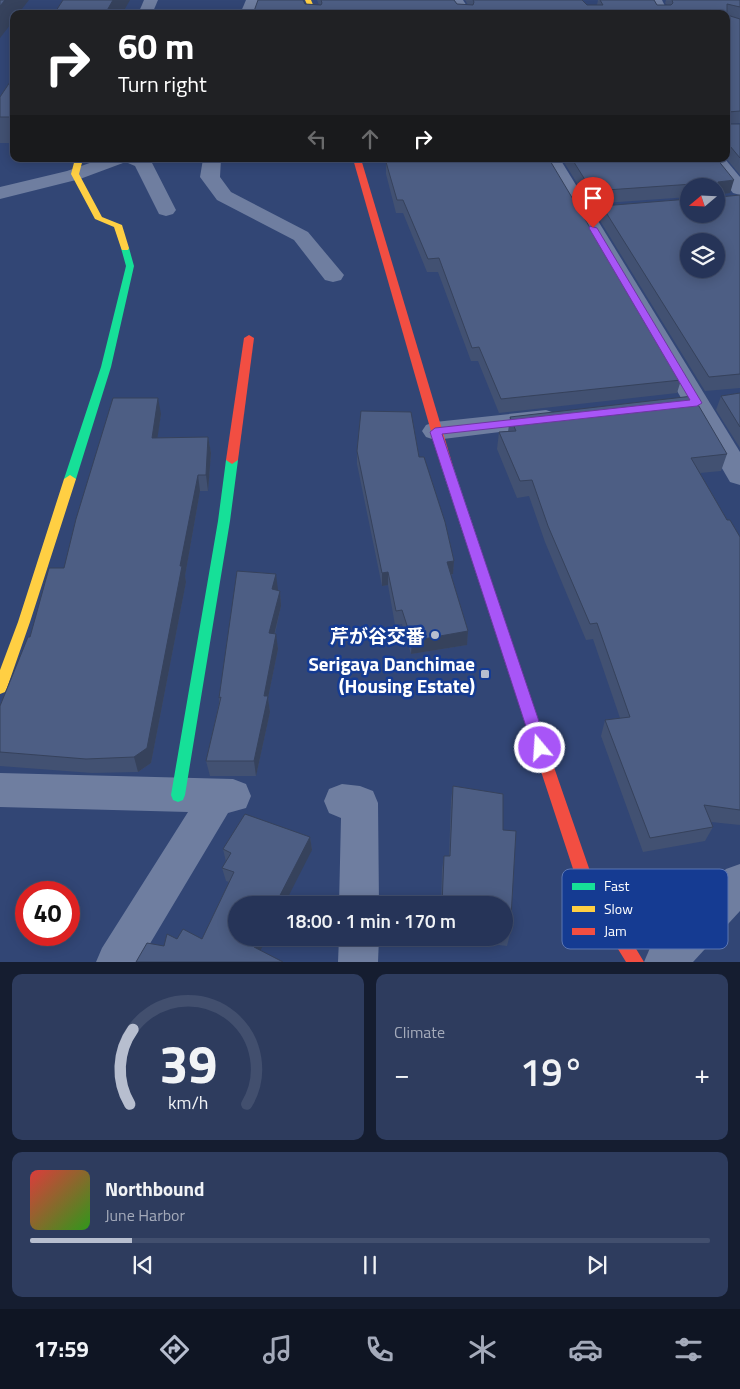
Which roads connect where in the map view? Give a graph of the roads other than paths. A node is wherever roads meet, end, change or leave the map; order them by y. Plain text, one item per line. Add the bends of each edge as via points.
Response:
1 (109, 162) edge
2 (143, 162) edge
3 (212, 162) edge
4 (358, 162) edge
5 (554, 162) edge
6 (718, 162) edge
7 (77, 166) edge
8 (740, 189) edge
9 (6, 192) edge
10 (166, 210) dead end
11 (0, 211) edge
12 (333, 275) dead end
13 (249, 338) dead end
14 (723, 399) edge
15 (697, 403) junction
16 (668, 406) edge
17 (571, 417) edge
18 (435, 432) junction
19 (740, 475) edge
20 (0, 688) edge
21 (0, 790) edge
22 (178, 795) junction
23 (342, 801) dead end
24 (581, 869) edge
25 (740, 883) edge
26 (728, 895) edge
27 (359, 896) edge
28 (358, 946) edge
29 (628, 949) edge
30 (677, 949) edge
31 (116, 962) edge
32 (358, 962) edge
33 (636, 962) edge
34 (664, 962) edge

1 - 7 street via 100,166
2 - 10 street
3 - 12 street via 210,177 224,196 301,236
4 - 18 street
5 - 15 street via 593,212
6 - 8 street
7 - 9 street
7 - 20 street via 99,219 118,225 130,266 106,367
9 - 11 street
13 - 22 street via 224,522
14 - 15 street
15 - 16 street
15 - 19 street
17 - 18 street
18 - 24 street
21 - 22 street
22 - 31 street via 226,796
23 - 27 street via 360,803
25 - 26 street
28 - 32 street
29 - 33 street
30 - 34 street

